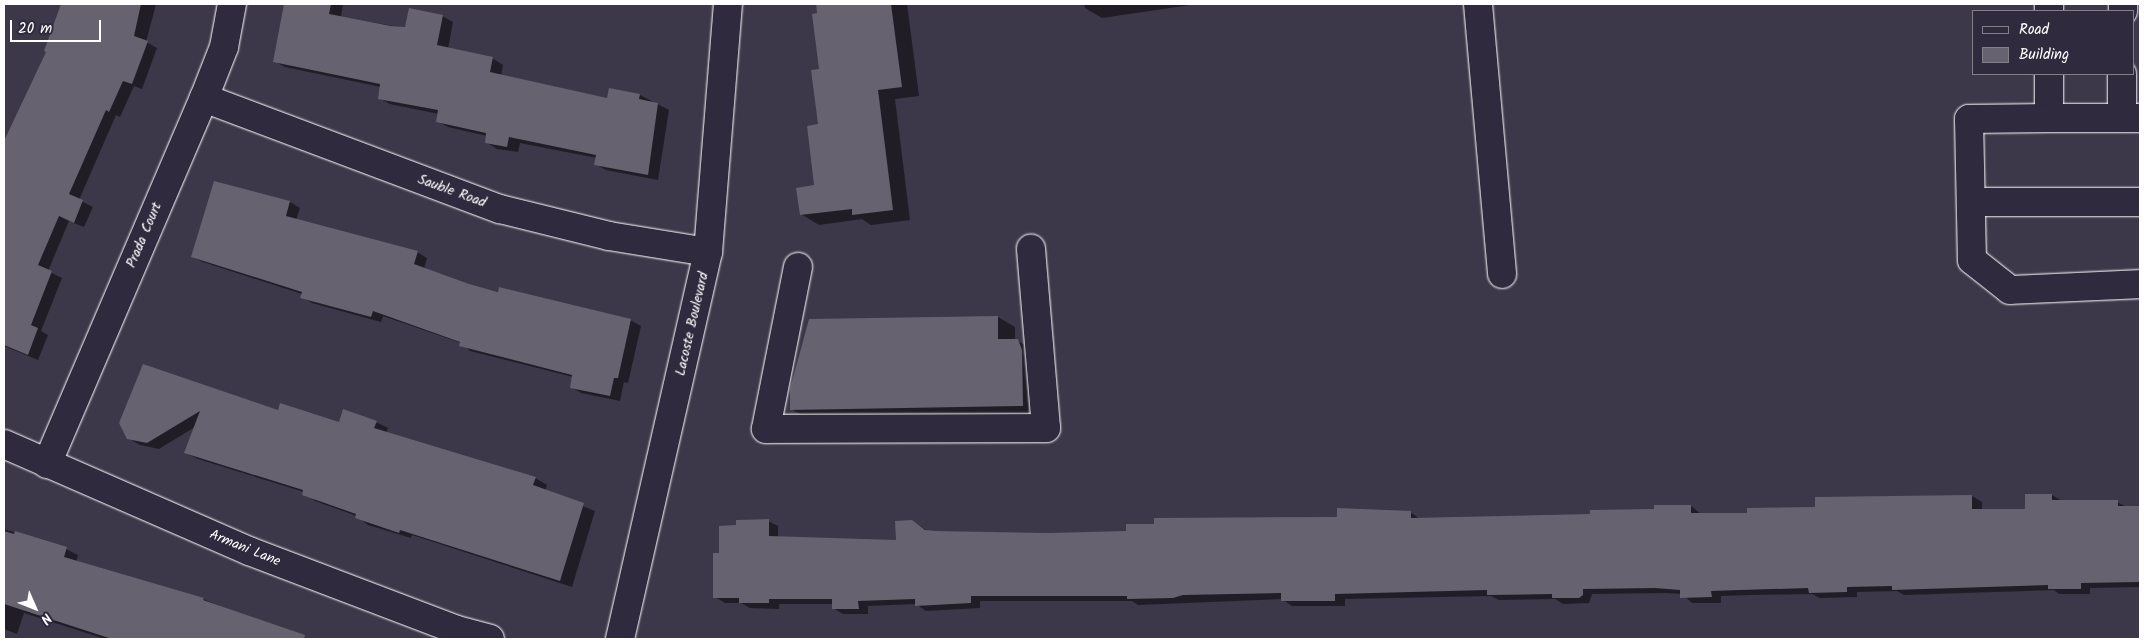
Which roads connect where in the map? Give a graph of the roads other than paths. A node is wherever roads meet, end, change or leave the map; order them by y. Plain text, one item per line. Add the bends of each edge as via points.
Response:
1 (232, 4) edge
2 (728, 4) edge
3 (1478, 4) edge
4 (2049, 75) edge
5 (2122, 75) edge
6 (204, 98) junction
7 (2049, 118) junction
8 (2131, 118) edge
9 (1971, 202) junction
10 (2140, 202) edge
11 (1031, 249) dead end
12 (708, 252) junction
13 (798, 267) dead end
14 (1502, 274) dead end
15 (2140, 284) edge
16 (4, 444) edge
17 (47, 464) junction
18 (490, 639) edge
19 (620, 639) edge

1 - 6 street, Prada Court via 224,47
2 - 12 street, Lacoste Boulevard
3 - 14 street
4 - 7 street
5 - 8 street
6 - 12 street, Sauble Road via 500,209 609,236
6 - 17 street, Prada Court
7 - 8 street
7 - 9 street via 1969,119
9 - 10 street
9 - 15 street via 1972,260 2010,290
11 - 13 street via 1046,428 766,429
12 - 19 street, Lacoste Boulevard
16 - 17 street, Armani Lane
17 - 18 street, Armani Lane via 249,551 457,630

